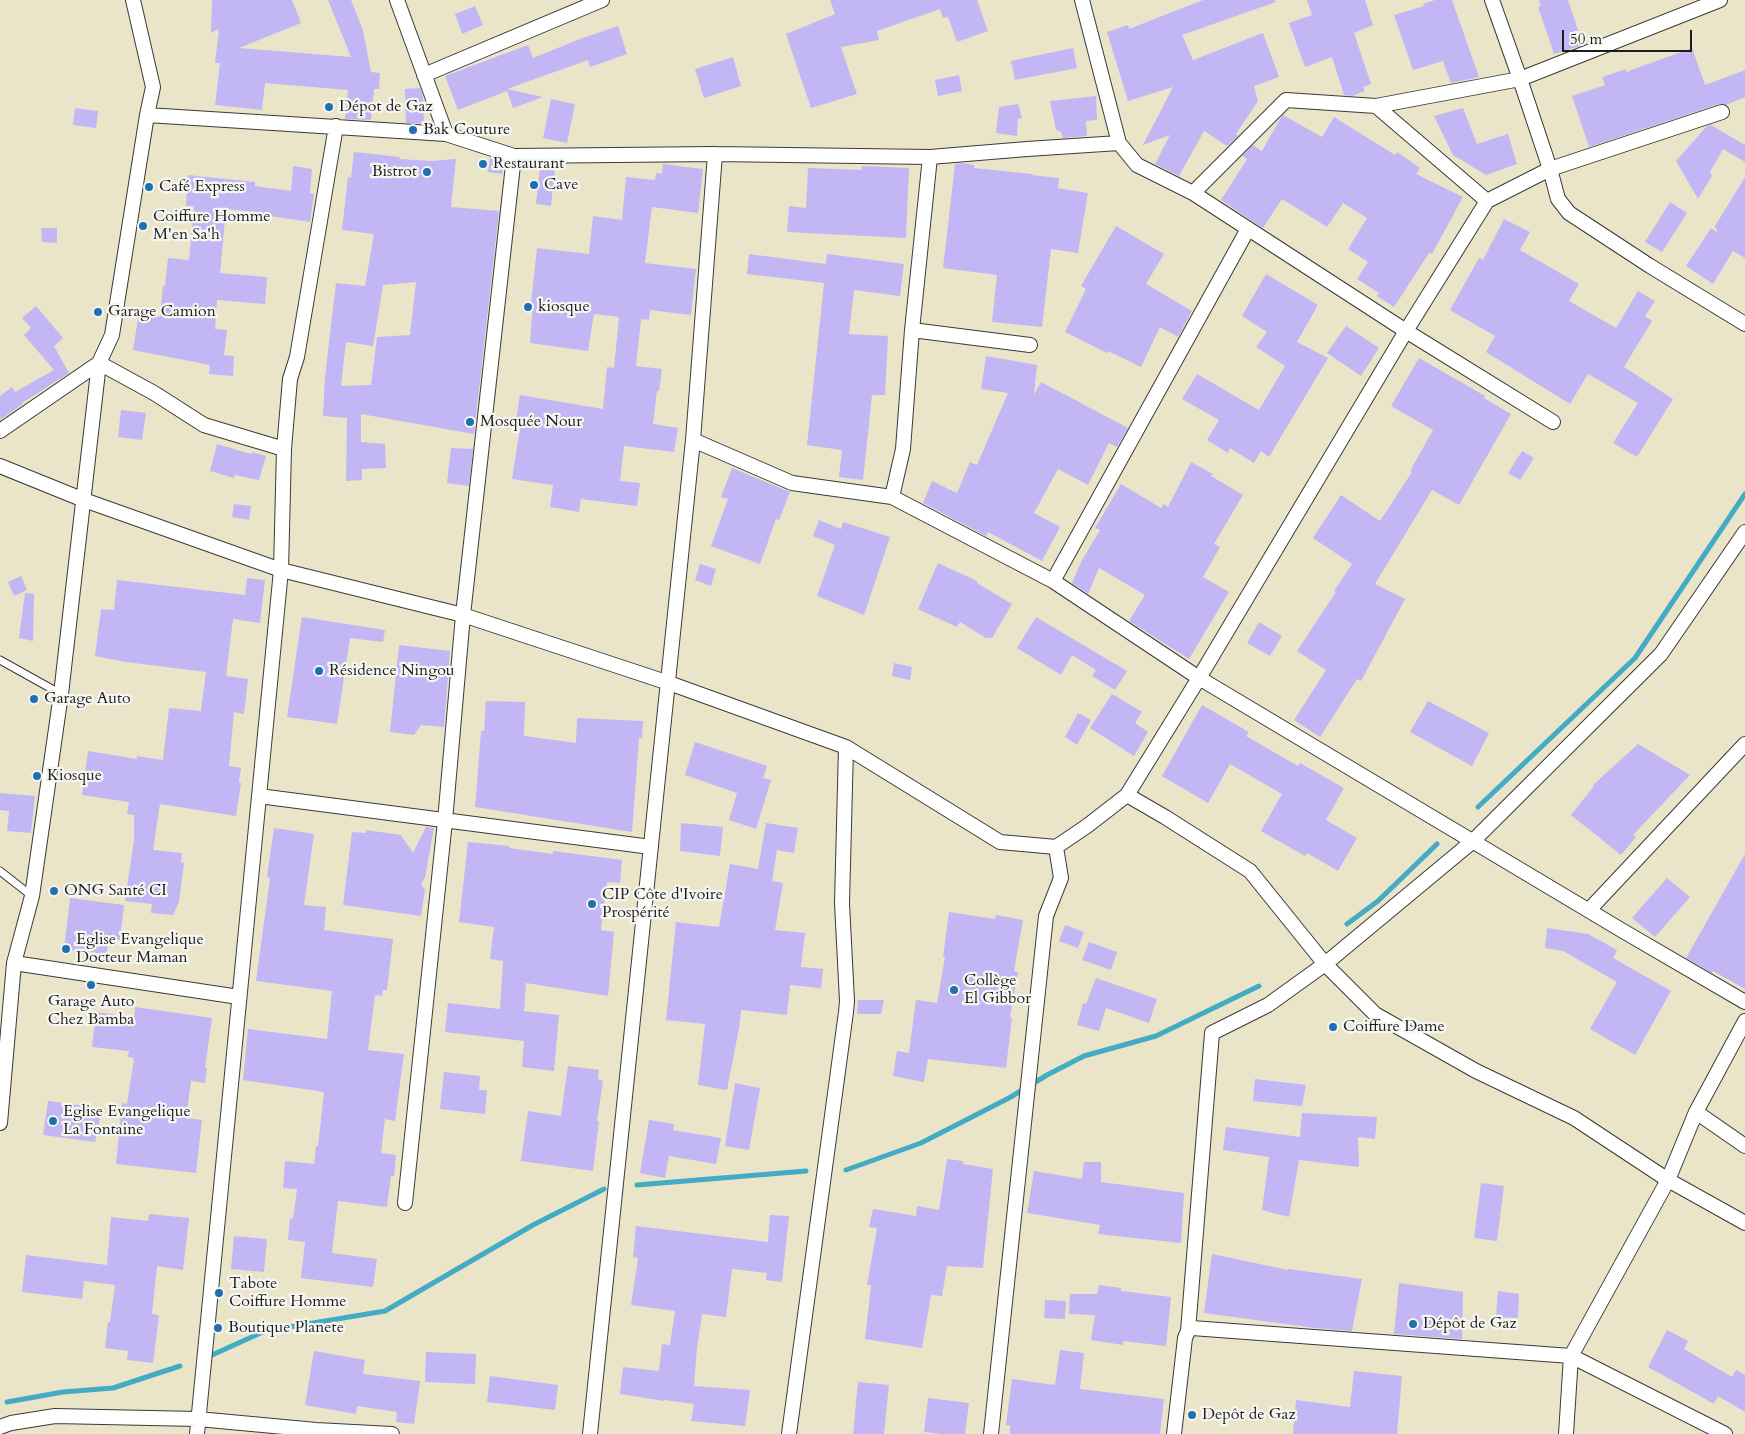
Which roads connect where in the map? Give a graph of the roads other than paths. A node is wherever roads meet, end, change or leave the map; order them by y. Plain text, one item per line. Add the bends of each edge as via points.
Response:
1 (133, 0) edge
2 (397, 0) edge
3 (602, 0) edge
4 (1082, 0) edge
5 (1492, 0) edge
6 (1720, 0) edge
7 (1695, 4) edge
8 (424, 75) junction
9 (1520, 79) junction
10 (1376, 106) junction
11 (1722, 112) dead end
12 (147, 114) junction
13 (336, 126) junction
14 (446, 134) junction
15 (1119, 143) junction
16 (715, 154) junction
17 (514, 156) junction
18 (930, 157) junction
19 (1550, 169) junction
20 (1193, 193) junction
21 (1487, 202) junction
22 (1248, 229) junction
23 (1745, 324) edge
24 (912, 330) junction
25 (1406, 331) junction
26 (1030, 345) dead end
27 (99, 364) junction
28 (1554, 422) dead end
29 (0, 431) edge
30 (693, 440) junction
31 (284, 449) junction
32 (0, 466) edge
33 (892, 497) junction
34 (84, 500) junction
35 (1745, 532) edge
36 (281, 570) junction
37 (1052, 581) junction
38 (463, 615) junction
39 (0, 660) edge
40 (1199, 678) junction
41 (669, 683) junction
42 (61, 694) junction
43 (1745, 744) edge
44 (846, 747) junction
45 (1127, 795) junction
46 (259, 796) junction
47 (446, 821) junction
48 (1473, 841) junction
49 (652, 847) junction
50 (1056, 847) junction
51 (0, 871) edge
52 (32, 896) junction
53 (1589, 910) junction
54 (14, 963) junction
55 (1325, 964) junction
56 (239, 997) junction
57 (1745, 1002) edge
58 (1745, 1021) edge
59 (1696, 1112) junction
60 (0, 1122) edge
61 (1745, 1146) edge
62 (1668, 1180) junction
63 (405, 1203) dead end
64 (1745, 1223) edge
65 (1188, 1331) junction
66 (1572, 1356) junction
67 (198, 1419) junction
68 (0, 1427) edge
69 (196, 1434) edge
70 (388, 1434) edge
71 (392, 1434) edge
72 (590, 1434) edge
73 (789, 1434) edge
74 (991, 1434) edge
75 (1174, 1434) edge
76 (1566, 1434) edge
77 (1726, 1434) edge

1 - 12 street via 153,87
2 - 8 street
3 - 8 street
4 - 15 street
5 - 9 street
6 - 7 street
7 - 9 street
8 - 14 street
9 - 10 street
9 - 19 street
10 - 20 street via 1286,100
10 - 21 street
11 - 19 street
12 - 13 street
12 - 27 street via 112,336
13 - 14 street
13 - 31 street via 297,357 290,379
14 - 17 street
15 - 18 street
15 - 20 street via 1137,165
16 - 17 street
16 - 18 street
16 - 30 street
17 - 38 street
18 - 24 street
19 - 21 street
19 - 23 street via 1558,199 1569,214
20 - 22 street
21 - 25 street
22 - 25 street
22 - 37 street
24 - 26 street
24 - 33 street via 903,449
25 - 28 street
25 - 40 street
27 - 29 street
27 - 31 street via 154,393 204,426
27 - 34 street
30 - 33 street via 792,483
30 - 41 street
31 - 36 street
32 - 34 street
33 - 37 street
34 - 36 street
34 - 42 street
35 - 48 street via 1661,654
36 - 38 street
36 - 46 street
37 - 40 street
38 - 41 street
38 - 47 street
39 - 42 lane
40 - 45 street
40 - 48 street
41 - 44 street
41 - 49 street
42 - 52 street
43 - 53 street
44 - 50 street via 1000,842
44 - 73 street via 842,903 846,1012
45 - 50 street
45 - 55 street via 1250,871
46 - 47 street
46 - 56 street
47 - 49 street
47 - 63 street
48 - 53 street
48 - 55 street
49 - 72 street
50 - 74 street via 1061,878 1046,916
51 - 52 lane
52 - 54 street
53 - 57 street
54 - 56 street
54 - 60 street
55 - 62 street via 1375,1014 1476,1071 1574,1118
55 - 65 street via 1268,1005 1212,1033
56 - 67 street
58 - 59 street
59 - 61 street
59 - 62 street
62 - 64 street
62 - 66 street
65 - 66 street via 1192,1328
65 - 75 street
66 - 76 street
66 - 77 street
67 - 68 street via 56,1416 12,1422
67 - 69 street
67 - 70 street
70 - 71 street

